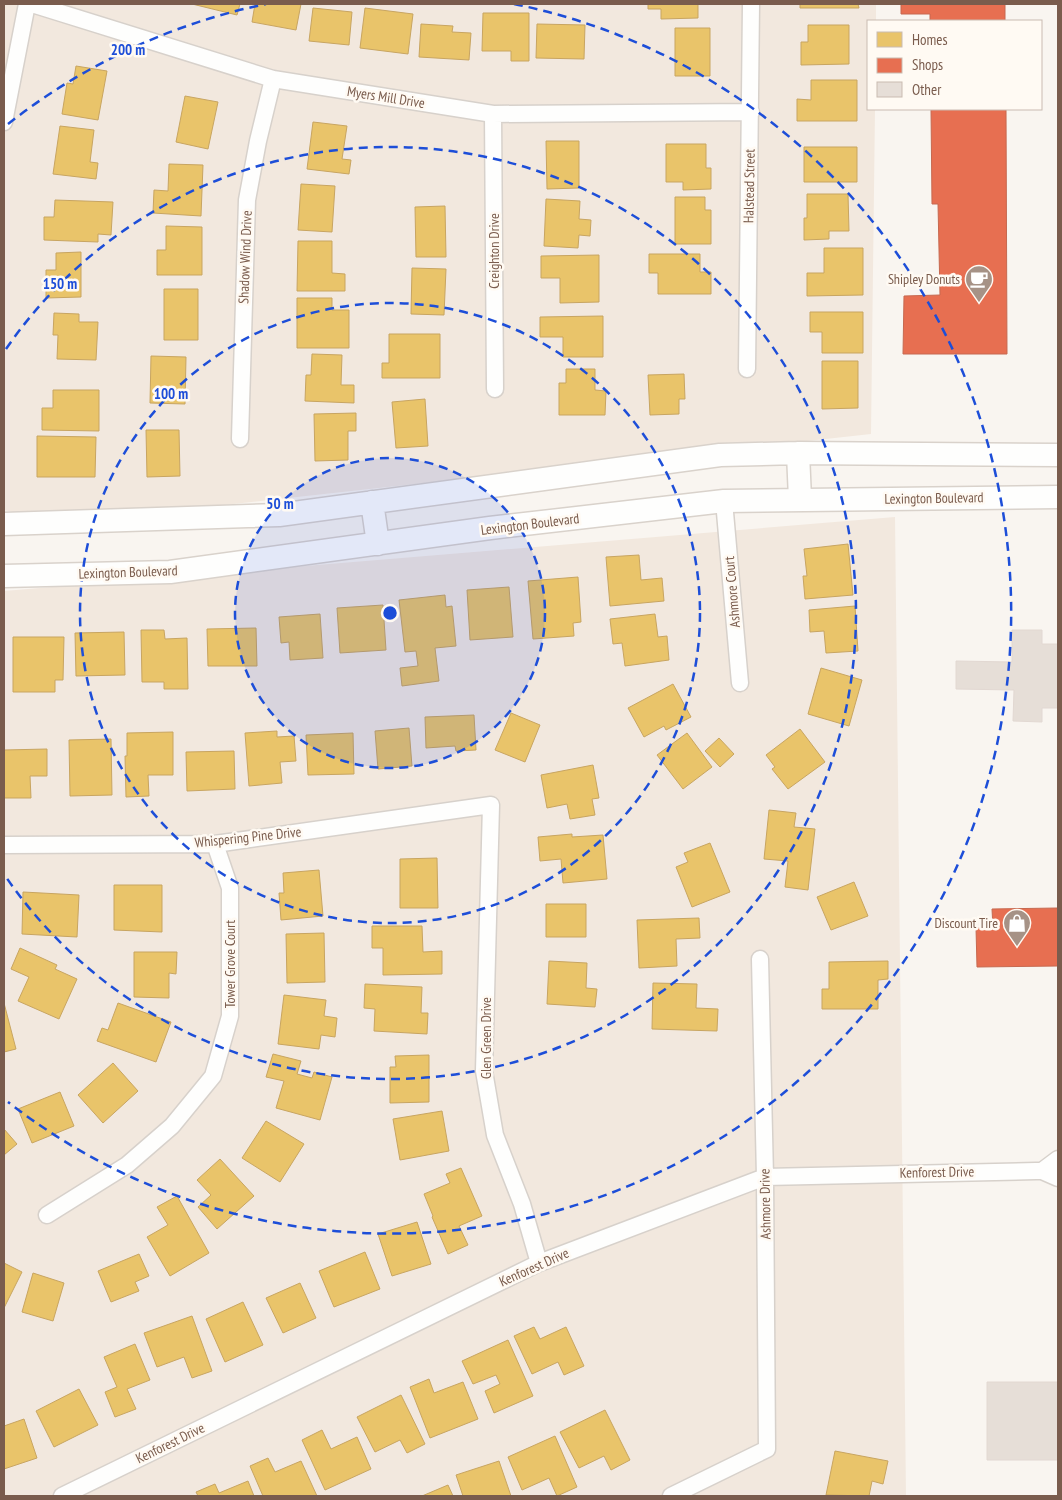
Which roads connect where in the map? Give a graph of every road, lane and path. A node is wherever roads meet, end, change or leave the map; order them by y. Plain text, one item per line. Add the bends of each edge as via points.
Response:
1 (27, 4) edge
2 (32, 4) edge
3 (751, 4) edge
4 (273, 79) junction
5 (750, 112) junction
6 (492, 114) junction
7 (4, 122) edge
8 (747, 369) dead end
9 (495, 389) dead end
10 (240, 439) dead end
11 (798, 453) junction
12 (1058, 454) edge
13 (1058, 496) edge
14 (800, 499) junction
15 (724, 501) junction
16 (372, 502) junction
17 (4, 524) edge
18 (378, 544) junction
19 (4, 576) edge
20 (740, 683) dead end
21 (491, 805) joint
22 (215, 844) junction
23 (4, 845) edge
24 (760, 959) dead end
25 (1058, 1159) edge
26 (1042, 1171) junction
27 (765, 1176) junction
28 (1058, 1178) edge
29 (47, 1215) dead end
30 (539, 1263) junction
31 (62, 1496) edge
32 (671, 1496) edge

1 - 7 street
2 - 4 street, Myers Mill Drive
3 - 5 street, Halstead Street
4 - 6 street, Myers Mill Drive
4 - 10 street, Shadow Wind Drive via 247,200
5 - 6 street, Myers Mill Drive
5 - 8 street, Halstead Street
6 - 9 street, Creighton Drive
11 - 12 street
11 - 14 street
11 - 16 street via 720,454
13 - 14 street, Lexington Boulevard
14 - 15 street, Lexington Boulevard
15 - 18 street, Lexington Boulevard
15 - 20 street, Ashmore Court
16 - 17 street via 279,515
16 - 18 street
18 - 19 street, Lexington Boulevard via 170,572
21 - 22 street, Whispering Pine Drive
21 - 30 street, Glen Green Drive via 484,1071 495,1135 522,1204
22 - 23 street, Whispering Pine Drive
22 - 29 street, Tower Grove Court via 230,888 230,1016 213,1076 172,1126 127,1165
24 - 27 street, Ashmore Drive
25 - 26 street
26 - 27 street, Kenforest Drive
26 - 28 street, Kenforest Drive
27 - 30 street, Kenforest Drive
27 - 32 street, Ashmore Drive via 767,1449
30 - 31 street, Kenforest Drive

